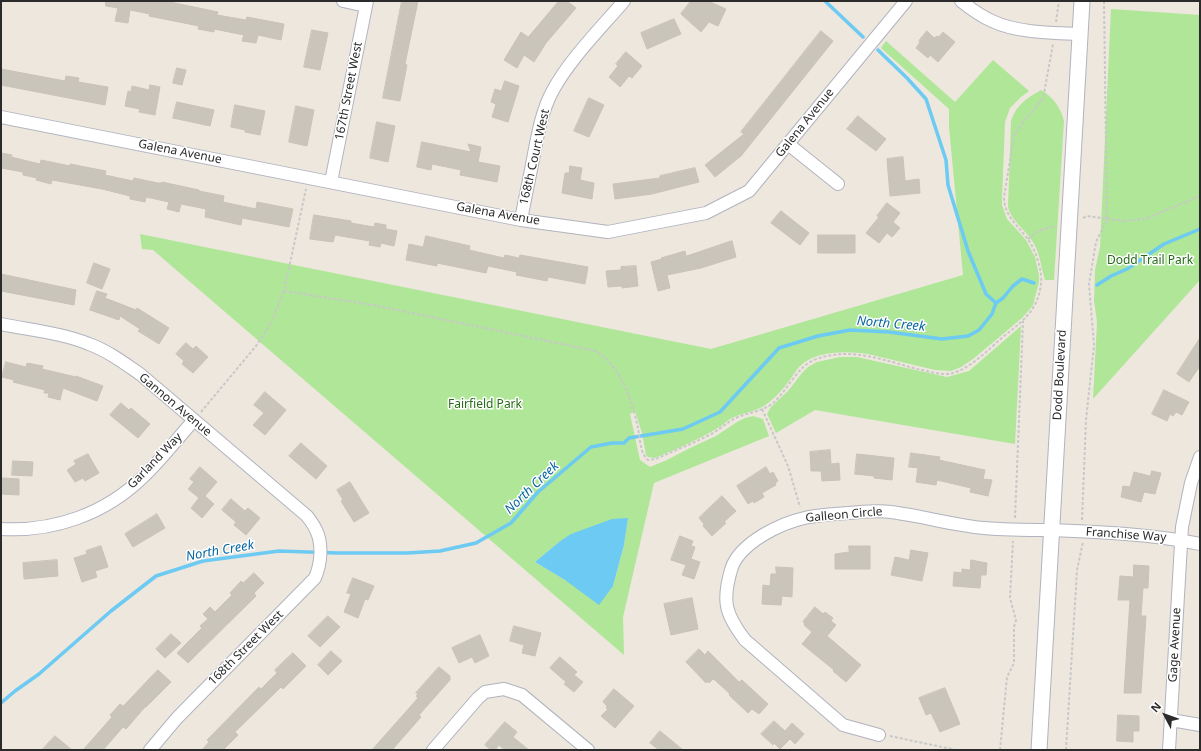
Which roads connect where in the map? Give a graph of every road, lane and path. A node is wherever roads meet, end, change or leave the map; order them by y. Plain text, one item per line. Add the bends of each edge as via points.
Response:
1 (343, 1) edge
2 (624, 1) edge
3 (906, 1) edge
4 (961, 1) edge
5 (1059, 1) edge
6 (1082, 1) edge
7 (1104, 1) edge
8 (366, 3) edge
9 (1055, 34) junction
10 (1080, 34) junction
11 (1, 117) edge
12 (788, 144) junction
13 (308, 177) junction
14 (331, 182) junction
15 (838, 184) dead end
16 (1200, 196) edge
17 (1080, 218) dead end
18 (521, 220) junction
19 (1106, 220) junction
20 (1058, 225) dead end
21 (1028, 239) junction
22 (284, 291) junction
23 (1023, 321) junction
24 (1, 324) edge
25 (762, 409) junction
26 (194, 420) junction
27 (1200, 457) edge
28 (804, 518) junction
29 (1, 529) edge
30 (1014, 529) junction
31 (1051, 530) junction
32 (1084, 532) junction
33 (319, 537) joint
34 (1181, 540) junction
35 (1200, 544) edge
36 (1171, 720) junction
37 (1200, 725) edge
38 (879, 735) joint
39 (150, 750) edge
40 (433, 750) edge
41 (588, 750) edge
42 (956, 750) edge
43 (1000, 750) edge
44 (1039, 750) edge
45 (1066, 750) edge
46 (1169, 750) edge

1 - 8 street
2 - 18 street, 168th Court West via 570,64 544,109
3 - 12 street, Galena Avenue
4 - 9 street via 993,22 1013,28
5 - 9 path
6 - 10 street, Dodd Boulevard
7 - 19 path
8 - 14 street, 167th Street West
9 - 10 street
9 - 21 path via 1043,99 1014,136 1004,198 1008,214
10 - 31 street, Dodd Boulevard
11 - 13 street, Galena Avenue
12 - 15 street
12 - 18 street, Galena Avenue via 749,191 706,213 608,232
13 - 14 street, Galena Avenue
13 - 22 path
14 - 18 street, Galena Avenue
16 - 19 path via 1145,219
17 - 19 path via 1087,216
19 - 32 path via 1096,242 1089,284 1094,345 1084,445
20 - 21 path via 1038,231
21 - 23 path via 1040,268 1042,282 1035,306
22 - 25 path via 373,305 596,351 605,357 623,381 642,451 648,460 656,459 713,433 736,418
22 - 26 path via 271,323 256,346
23 - 25 path via 964,368 952,373 926,371 862,354 832,355 813,360 804,366 772,404
23 - 30 path
24 - 26 street, Gannon Avenue via 73,338 90,344 140,374
25 - 28 path via 788,466
26 - 29 street, Garland Way via 142,478 110,503 88,515 61,524 39,528
26 - 33 street, Gannon Avenue via 307,516
27 - 34 street, Gage Avenue via 1187,498
28 - 30 street, Galleon Circle via 890,512 984,528
28 - 38 street, Galleon Circle via 774,529 741,552 732,566 728,581 725,597 728,614 745,640 843,725
30 - 31 street, Galleon Circle
30 - 43 path via 1010,598 1016,620 1014,664 1007,677
31 - 32 street, Franchise Way
31 - 44 street, Dodd Boulevard
32 - 34 street, Franchise Way
32 - 45 path via 1077,570
33 - 39 street, 168th Street West via 319,567 315,578 177,718
34 - 35 street, Franchise Way
34 - 36 street, Gage Avenue
36 - 37 street
36 - 46 street, Gage Avenue
38 - 42 path via 905,738
40 - 41 street via 478,698 485,692 504,689 522,695

